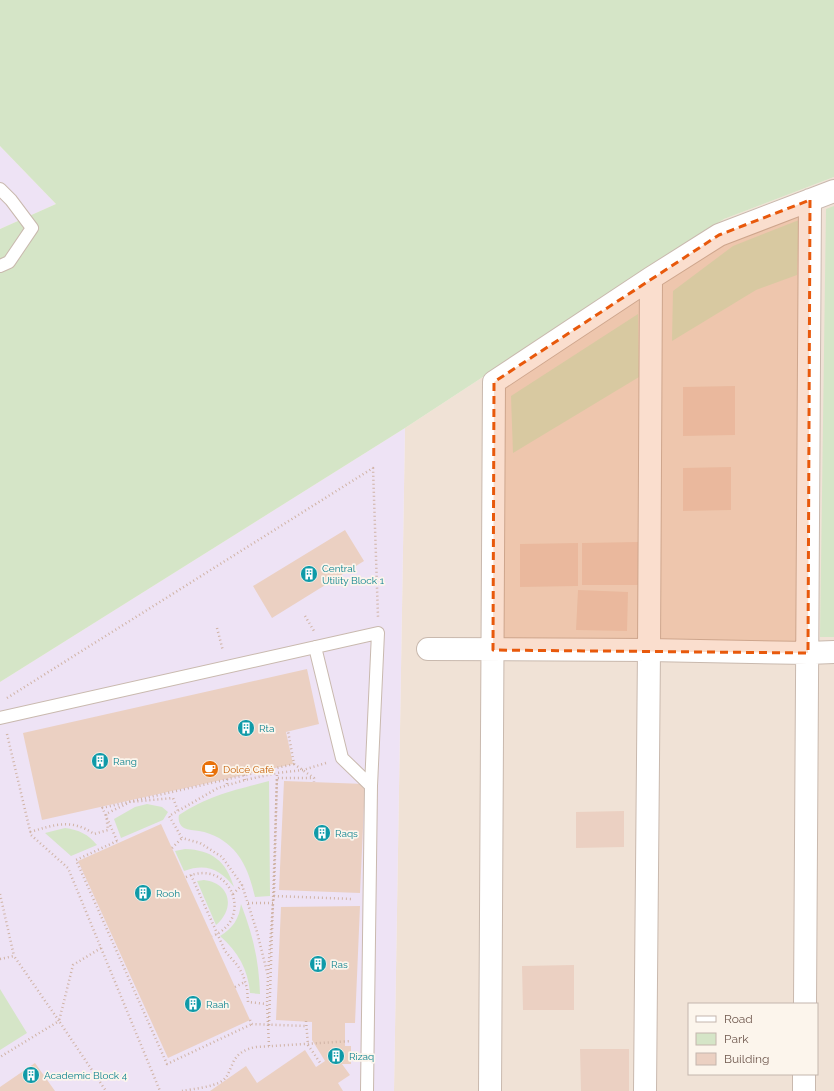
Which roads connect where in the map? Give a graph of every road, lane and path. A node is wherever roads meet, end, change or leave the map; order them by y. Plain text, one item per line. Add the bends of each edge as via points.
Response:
1 (0, 189) edge
2 (834, 191) edge
3 (810, 200) junction
4 (0, 266) edge
5 (651, 278) junction
6 (217, 628) dead end
7 (378, 633) junction
8 (315, 647) junction
9 (428, 649) dead end
10 (493, 650) junction
11 (649, 650) junction
12 (834, 652) edge
13 (808, 653) junction
14 (228, 667) junction
15 (7, 698) dead end
16 (1, 718) edge
17 (288, 732) dead end
18 (342, 758) junction
19 (294, 764) junction
20 (277, 773) junction
21 (244, 775) dead end
22 (226, 779) dead end
23 (245, 780) junction
24 (227, 784) junction
25 (372, 786) junction
26 (178, 811) junction
27 (30, 832) junction
28 (182, 838) junction
29 (172, 848) dead end
30 (191, 875) junction
31 (186, 877) dead end
32 (242, 885) junction
33 (0, 894) edge
34 (233, 894) junction
35 (274, 896) junction
36 (370, 899) junction
37 (248, 903) junction
38 (273, 903) junction
39 (217, 934) junction
40 (212, 936) dead end
41 (101, 948) junction
42 (14, 956) junction
43 (0, 959) edge
44 (268, 976) junction
45 (246, 982) junction
46 (235, 987) dead end
47 (805, 1003) edge
48 (267, 1004) junction
49 (250, 1020) dead end
50 (59, 1021) junction
51 (306, 1021) dead end
52 (252, 1024) junction
53 (269, 1025) junction
54 (306, 1026) junction
55 (368, 1040) junction
56 (269, 1046) junction
57 (0, 1057) edge
58 (321, 1064) dead end
59 (804, 1075) edge
60 (106, 1091) edge
61 (160, 1091) edge
62 (182, 1091) edge
63 (367, 1091) edge
64 (490, 1091) edge
65 (645, 1091) edge
66 (804, 1091) edge

1 - 4 lane via 32,228 10,262
2 - 3 street
3 - 5 street via 719,235
3 - 13 street
5 - 10 street via 494,382
5 - 11 street
6 - 14 path
7 - 8 lane
7 - 15 path via 373,468
7 - 25 lane
8 - 14 lane
8 - 18 lane
9 - 10 street
10 - 11 street
10 - 64 street
11 - 13 street
11 - 65 street
12 - 13 street
13 - 47 street
14 - 16 lane
16 - 27 path
17 - 19 path, bridge
18 - 20 path via 303,770
18 - 25 lane
19 - 52 path, bridge via 102,807 117,842 76,860 167,1064
19 - 53 path, bridge via 314,780 277,778
20 - 23 path
20 - 35 path
21 - 23 path
22 - 24 path
23 - 24 path
24 - 26 path
25 - 36 lane
26 - 27 path via 173,798 130,802 106,814 108,830 94,834 79,826 58,824
26 - 28 path via 169,816
27 - 41 path via 68,868
28 - 29 path
28 - 32 path via 200,843 222,857
30 - 31 path
30 - 34 path via 203,873 216,876 224,880
30 - 39 path
32 - 34 path
32 - 37 path
33 - 42 path
34 - 39 path via 235,903 232,917 225,929
35 - 36 path
35 - 38 path
36 - 55 lane
37 - 38 path
37 - 44 path
38 - 44 path
39 - 40 path
39 - 45 path
41 - 50 path via 73,965
41 - 61 path
42 - 43 path
42 - 50 path
44 - 48 path
45 - 46 path
45 - 48 path via 248,1002
48 - 56 path
49 - 52 path, bridge
50 - 57 path
50 - 60 path
51 - 54 path, bridge
52 - 53 path, bridge
53 - 54 path, bridge
54 - 58 path, bridge via 308,1045
55 - 56 path
55 - 63 lane
56 - 62 path via 242,1052 233,1061 222,1081 217,1084
59 - 66 street

